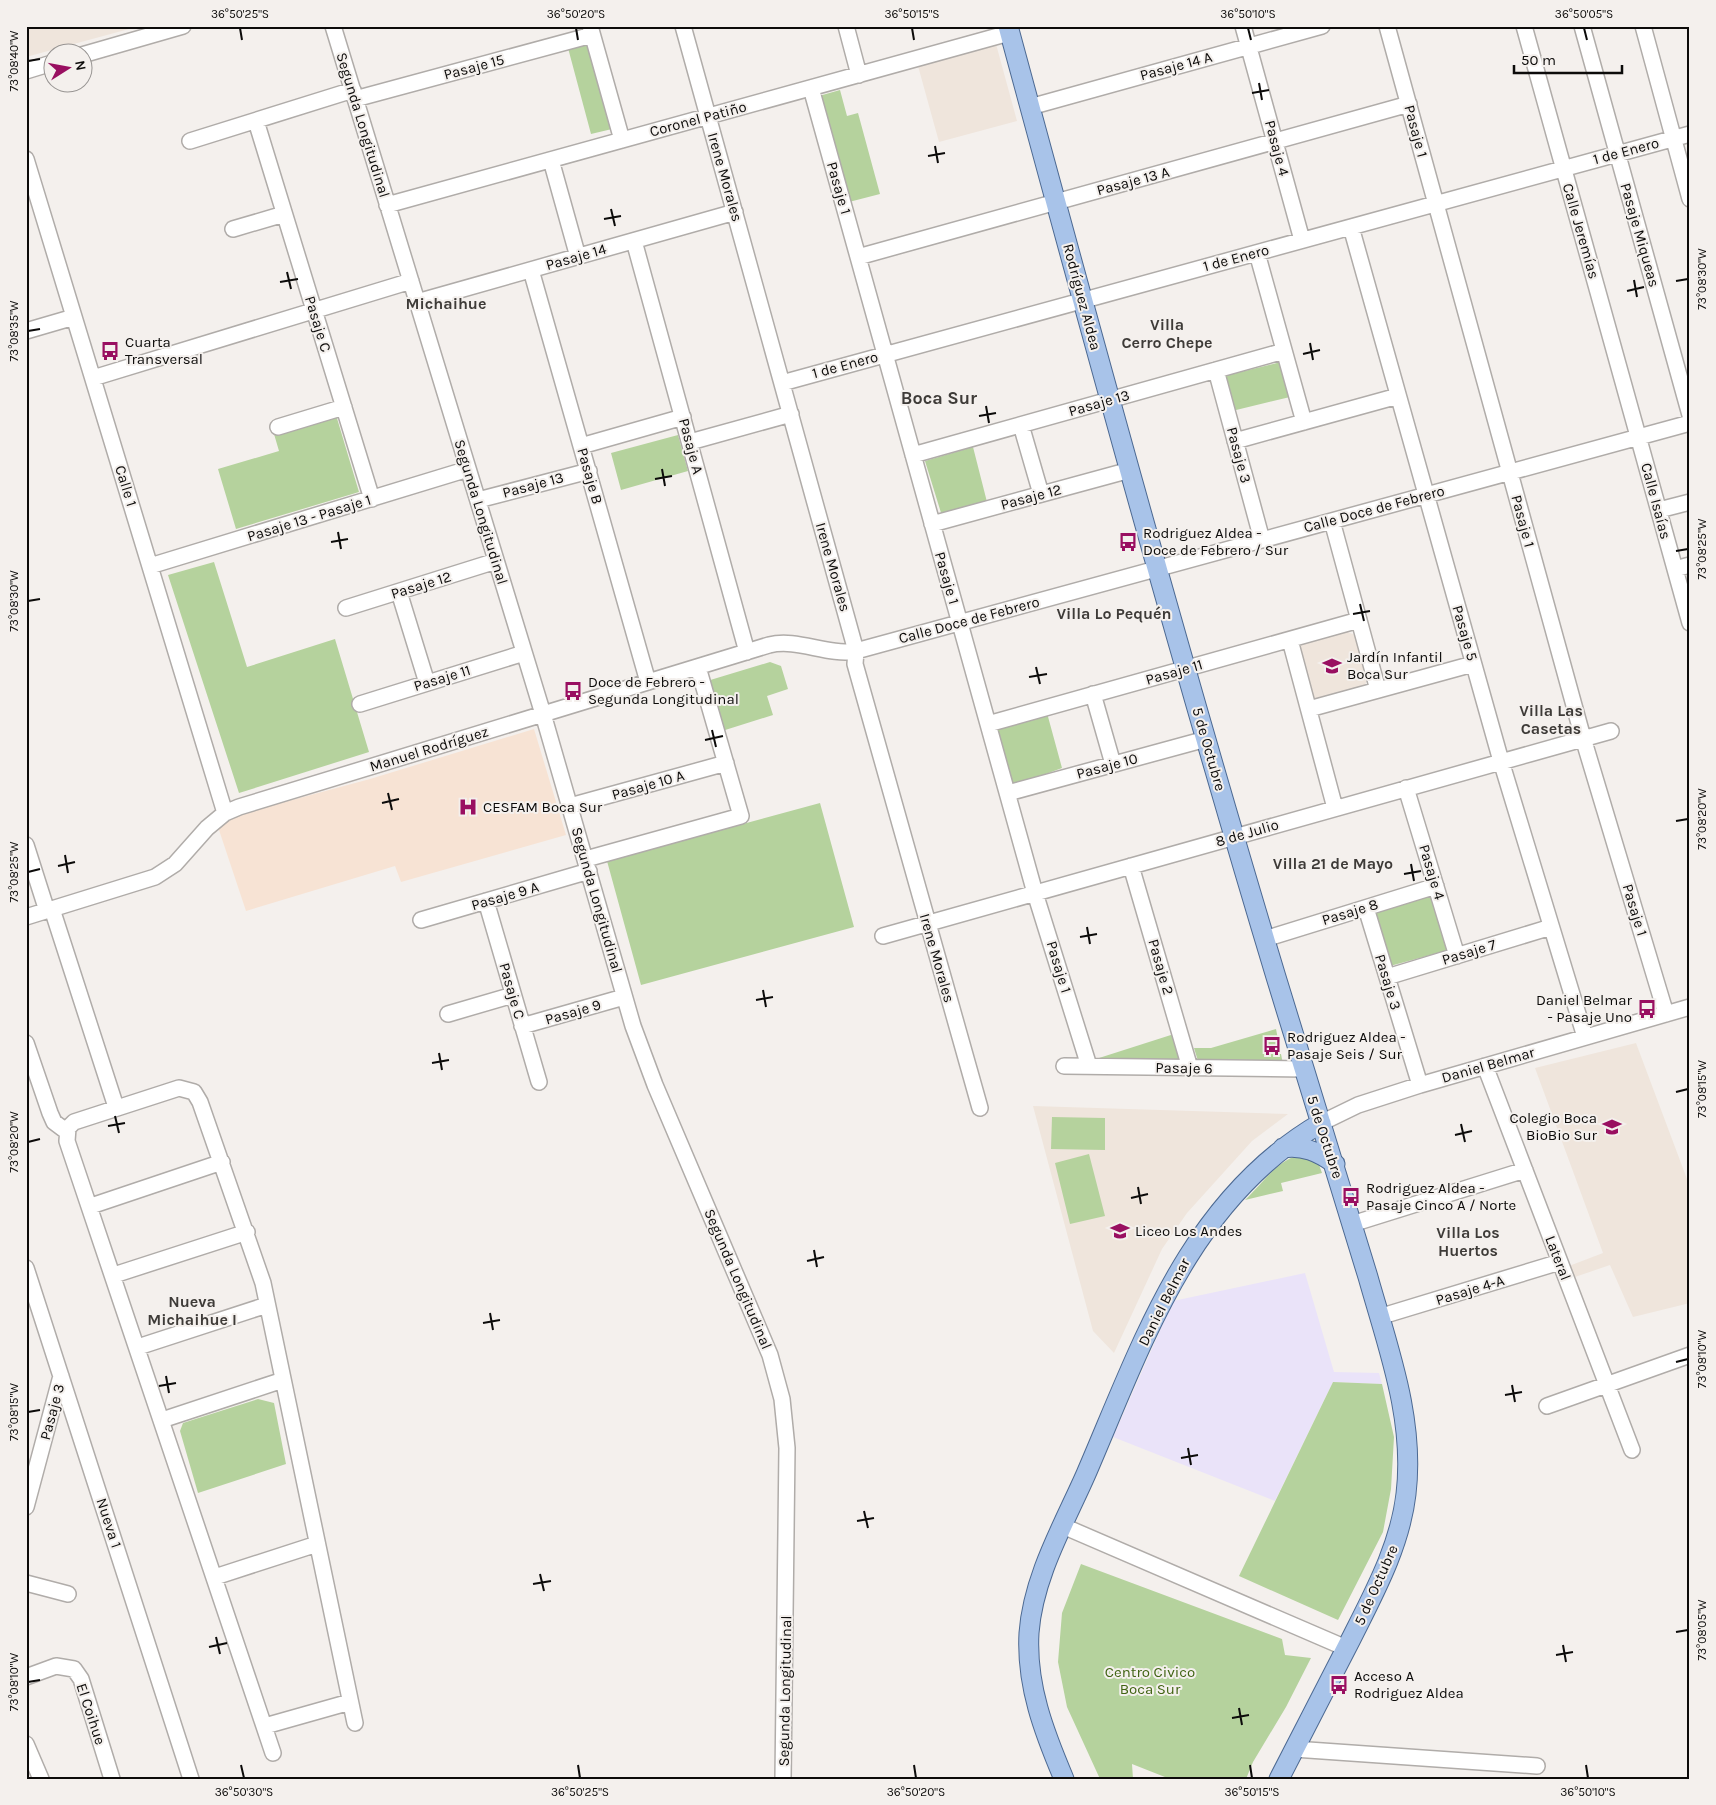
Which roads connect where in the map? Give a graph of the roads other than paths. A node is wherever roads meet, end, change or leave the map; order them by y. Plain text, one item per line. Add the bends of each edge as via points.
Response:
1 (183, 26) edge
2 (333, 26) edge
3 (683, 26) edge
4 (846, 26) edge
5 (1243, 26) edge
6 (1322, 26) edge
7 (1387, 26) edge
8 (1524, 26) edge
9 (1582, 26) edge
10 (1642, 26) edge
11 (591, 30) edge
12 (1009, 30) edge
13 (1249, 46) junction
14 (92, 52) edge
15 (42, 66) edge
16 (26, 71) edge
17 (859, 74) junction
18 (811, 88) junction
19 (354, 95) junction
20 (1409, 104) junction
21 (1030, 106) junction
22 (708, 116) junction
23 (256, 121) junction
24 (1690, 134) edge
25 (1673, 138) junction
26 (622, 140) junction
27 (190, 141) dead end
28 (1275, 141) junction
29 (1617, 154) junction
30 (26, 159) edge
31 (551, 160) junction
32 (1564, 168) junction
33 (1690, 198) edge
34 (1056, 202) junction
35 (1436, 204) junction
36 (388, 205) junction
37 (734, 212) junction
38 (284, 214) junction
39 (1351, 227) junction
40 (233, 229) dead end
41 (1302, 240) junction
42 (634, 241) junction
43 (1257, 253) junction
44 (578, 257) junction
45 (858, 257) junction
46 (532, 270) junction
47 (411, 281) junction
48 (1083, 300) junction
49 (417, 302) junction
50 (314, 310) junction
51 (74, 317) junction
52 (26, 331) edge
53 (1284, 351) junction
54 (885, 354) junction
55 (1216, 370) junction
56 (93, 378) junction
57 (782, 383) junction
58 (1398, 396) junction
59 (1110, 399) junction
60 (344, 407) junction
61 (790, 414) junction
62 (1690, 415) edge
63 (682, 417) junction
64 (1304, 422) junction
65 (1690, 422) edge
66 (1021, 425) junction
67 (278, 427) dead end
68 (1638, 437) junction
69 (1235, 441) junction
70 (690, 442) junction
71 (581, 446) junction
72 (913, 455) junction
73 (468, 469) junction
74 (1130, 470) junction
75 (588, 471) junction
76 (1510, 472) junction
77 (1040, 494) junction
78 (1426, 495) junction
79 (372, 499) junction
80 (478, 500) junction
81 (1690, 502) edge
82 (1659, 510) junction
83 (1332, 521) junction
84 (932, 524) junction
85 (1262, 540) junction
86 (496, 561) junction
87 (1690, 565) edge
88 (150, 566) junction
89 (1157, 569) junction
90 (1675, 569) junction
91 (399, 592) junction
92 (346, 608) dead end
93 (1359, 620) junction
94 (960, 623) junction
95 (1690, 623) edge
96 (1290, 640) junction
97 (856, 651) junction
98 (747, 652) junction
99 (524, 653) junction
100 (1473, 664) junction
101 (698, 667) junction
102 (1186, 669) junction
103 (648, 682) junction
104 (427, 683) junction
105 (1378, 690) junction
106 (1093, 694) junction
107 (360, 704) dead end
108 (1309, 709) junction
109 (543, 714) junction
110 (988, 724) junction
111 (1611, 730) dead end
112 (1583, 738) junction
113 (1206, 739) junction
114 (1501, 761) junction
115 (726, 763) junction
116 (1113, 764) junction
117 (1406, 788) junction
118 (1008, 793) junction
119 (570, 806) junction
120 (1335, 808) junction
121 (225, 812) junction
122 (1234, 837) junction
123 (26, 846) edge
124 (588, 865) junction
125 (1131, 866) junction
126 (1436, 886) junction
127 (1036, 892) junction
128 (486, 901) junction
129 (1366, 908) junction
130 (50, 910) junction
131 (26, 917) edge
132 (422, 920) dead end
133 (927, 923) junction
134 (1551, 927) junction
135 (883, 936) dead end
136 (1265, 939) junction
137 (1457, 956) junction
138 (1387, 977) junction
139 (513, 995) junction
140 (624, 997) junction
141 (1690, 1007) edge
142 (448, 1014) dead end
143 (1666, 1014) junction
144 (522, 1026) junction
145 (1585, 1037) junction
146 (26, 1044) edge
147 (1064, 1066) dead end
148 (1089, 1066) junction
149 (1485, 1066) junction
150 (1190, 1068) junction
151 (1304, 1069) junction
152 (538, 1082) dead end
153 (1420, 1085) junction
154 (116, 1107) junction
155 (980, 1108) dead end
156 (1321, 1123) junction
157 (66, 1131) junction
158 (1283, 1148) junction
159 (222, 1162) junction
160 (1335, 1164) junction
161 (1525, 1170) junction
162 (91, 1206) junction
163 (1352, 1224) junction
164 (247, 1232) junction
165 (1560, 1262) junction
166 (26, 1268) edge
167 (114, 1275) junction
168 (267, 1305) junction
169 (1379, 1317) junction
170 (138, 1347) junction
171 (1690, 1355) edge
172 (61, 1376) junction
173 (283, 1380) junction
174 (1607, 1385) junction
175 (1547, 1406) dead end
176 (162, 1420) junction
177 (1632, 1450) dead end
178 (26, 1506) edge
179 (1063, 1526) junction
180 (318, 1544) junction
181 (215, 1577) junction
182 (26, 1583) edge
183 (68, 1594) dead end
184 (1346, 1648) junction
185 (26, 1677) edge
186 (350, 1702) junction
187 (355, 1723) dead end
188 (264, 1726) junction
189 (26, 1744) edge
190 (1294, 1750) junction
191 (273, 1753) dead end
192 (1537, 1766) dead end
193 (41, 1779) edge
194 (112, 1779) edge
195 (191, 1779) edge
196 (783, 1779) edge
197 (1064, 1779) edge
198 (1279, 1779) edge

1 - 14 street
2 - 19 street, Segunda Longitudinal
3 - 22 street, Irene Morales
4 - 17 street
5 - 13 street, Pasaje 4
6 - 13 street, Pasaje 14 A
7 - 20 street, Pasaje 1
8 - 32 street, Calle Jeremías
9 - 29 street, Pasaje Miqueas
10 - 25 street
11 - 19 street, Pasaje 15
11 - 26 street
12 - 17 street, Coronel Patiño
12 - 21 main road, Rodríguez Aldea
13 - 21 street, Pasaje 14 A
13 - 28 street, Pasaje 4
15 - 16 street
17 - 18 street, Coronel Patiño
18 - 22 street, Coronel Patiño
18 - 45 street, Pasaje 1
19 - 23 street, Pasaje 15
19 - 36 street, Segunda Longitudinal
20 - 28 street, Pasaje 13 A
20 - 35 street, Pasaje 1
21 - 34 main road, Rodríguez Aldea
22 - 26 street, Coronel Patiño
22 - 37 street, Irene Morales
23 - 27 street, Pasaje 15
23 - 38 street, Pasaje C
24 - 25 street, 1 de Enero
25 - 29 street, 1 de Enero
25 - 33 street
26 - 31 street, Coronel Patiño
28 - 34 street, Pasaje 13 A
28 - 41 street, Pasaje 4
29 - 32 street, 1 de Enero
29 - 62 street, Pasaje Miqueas
30 - 51 street, Calle 1
31 - 36 street, Coronel Patiño
31 - 44 street
32 - 35 street, 1 de Enero
32 - 68 street, Calle Jeremías
34 - 45 street, Pasaje 13 A
34 - 48 main road, Rodríguez Aldea
35 - 39 street, 1 de Enero
35 - 76 street, Pasaje 1
36 - 47 street, Segunda Longitudinal
37 - 42 street, Pasaje 14
37 - 57 street, Irene Morales
38 - 40 street
38 - 50 street, Pasaje C
39 - 41 street, 1 de Enero
39 - 58 street, Pasaje 5
41 - 43 street, 1 de Enero
42 - 44 street, Pasaje 14
42 - 63 street, Pasaje A
43 - 48 street, 1 de Enero
43 - 53 street
44 - 46 street, Pasaje 14
45 - 54 street, Pasaje 1
46 - 49 street, Pasaje 14
46 - 71 street, Pasaje B
47 - 49 street, Segunda Longitudinal
47 - 50 street
48 - 54 street, 1 de Enero
48 - 59 main road, Rodríguez Aldea
49 - 73 street, Segunda Longitudinal
50 - 56 street
50 - 60 street, Pasaje C
51 - 52 street
51 - 56 street, Calle 1
53 - 55 street, Pasaje 13
53 - 64 street
54 - 57 street, 1 de Enero
54 - 72 street, Pasaje 1
55 - 59 street, Pasaje 13
55 - 69 street, Pasaje 3
56 - 88 street, Calle 1
57 - 61 street, Irene Morales
58 - 64 street
58 - 78 street, Pasaje 5
59 - 66 street, Pasaje 13
59 - 74 main road, Rodríguez Aldea
60 - 67 street
60 - 79 street, Pasaje C
61 - 70 street
61 - 97 street, Irene Morales
63 - 70 street, Pasaje A
63 - 71 street
64 - 69 street
65 - 68 street, Calle Doce de Febrero
66 - 72 street, Pasaje 13
66 - 77 street
68 - 76 street, Calle Doce de Febrero
68 - 82 street, Calle Isaías
69 - 85 street, Pasaje 3
70 - 98 street, Pasaje A
71 - 75 street, Pasaje B
72 - 84 street, Pasaje 1
73 - 79 street, Pasaje 13 - Pasaje 1
73 - 80 street, Segunda Longitudinal
74 - 77 street, Pasaje 12
74 - 89 main road, Rodríguez Aldea
75 - 80 street, Pasaje 13
75 - 103 street, Pasaje B
76 - 78 street, Calle Doce de Febrero
76 - 112 street, Pasaje 1
77 - 84 street, Pasaje 12
78 - 83 street, Calle Doce de Febrero
78 - 100 street, Pasaje 5
79 - 88 street, Pasaje 13 - Pasaje 1
80 - 86 street, Segunda Longitudinal
81 - 82 street
82 - 90 street, Calle Isaías
83 - 85 street, Calle Doce de Febrero
83 - 93 street
84 - 94 street, Pasaje 1
85 - 89 street, Calle Doce de Febrero
86 - 91 street, Pasaje 12
86 - 99 street, Segunda Longitudinal
87 - 90 street
88 - 121 street, Calle 1
89 - 94 street, Calle Doce de Febrero
89 - 102 main road, 5 de Octubre
90 - 95 street, Calle Isaías
91 - 92 street, Pasaje 12
91 - 104 street
93 - 96 street, Pasaje 11
93 - 105 street
94 - 97 street, Calle Doce de Febrero
94 - 110 street, Pasaje 1
96 - 102 street, Pasaje 11
96 - 108 street
97 - 98 street, Manuel Rodríguez via 838,652 779,643
97 - 133 street, Irene Morales via 855,664
98 - 101 street, Manuel Rodríguez
99 - 104 street, Pasaje 11
99 - 109 street, Segunda Longitudinal
100 - 105 street
100 - 114 street, Pasaje 5
101 - 103 street, Manuel Rodríguez
101 - 115 street
102 - 106 street, Pasaje 11
102 - 113 main road, 5 de Octubre
103 - 109 street, Manuel Rodríguez
104 - 107 street, Pasaje 11
105 - 108 street
106 - 110 street, Pasaje 11
106 - 116 street
108 - 120 street
109 - 119 street, Segunda Longitudinal
109 - 121 street, Manuel Rodríguez
110 - 118 street, Pasaje 1
111 - 112 street, 8 de Julio
112 - 114 street, 8 de Julio
112 - 143 street, Pasaje 1
113 - 116 street, Pasaje 10
113 - 122 main road, 5 de Octubre
114 - 117 street, 8 de Julio
114 - 134 street, Pasaje 5
115 - 119 street, Pasaje 10 A
115 - 124 street, Pasaje 9 A via 741,816
116 - 118 street, Pasaje 10
117 - 120 street, 8 de Julio
117 - 126 street, Pasaje 4
118 - 127 street, Pasaje 1
119 - 124 street, Segunda Longitudinal
120 - 122 street, 8 de Julio
121 - 130 street, Manuel Rodríguez via 174,864 155,877
122 - 125 street, 8 de Julio
122 - 136 main road, 5 de Octubre
123 - 130 street
124 - 128 street, Pasaje 9 A
124 - 140 street, Segunda Longitudinal
125 - 127 street, 8 de Julio
125 - 150 street, Pasaje 2
126 - 129 street, Pasaje 8
126 - 137 street, Pasaje 4
127 - 133 street, 8 de Julio
127 - 148 street, Pasaje 1
128 - 132 street, Pasaje 9 A
128 - 139 street, Pasaje C
129 - 136 street, Pasaje 8
129 - 138 street, Pasaje 3
130 - 131 street, Manuel Rodríguez
130 - 154 street
133 - 135 street, 8 de Julio
133 - 155 street, Irene Morales
134 - 137 street, Pasaje 7
134 - 145 street, Pasaje 5
136 - 151 main road, 5 de Octubre
137 - 138 street, Pasaje 7
138 - 153 street, Pasaje 3
139 - 142 street
139 - 144 street, Pasaje C
140 - 144 street, Pasaje 9
140 - 196 street, Segunda Longitudinal via 655,1084 762,1334 782,1399 788,1476
141 - 143 street, Daniel Belmar
143 - 145 street, Daniel Belmar
144 - 152 street, Pasaje C
145 - 149 street, Daniel Belmar
146 - 157 street via 54,1122
147 - 148 street, Pasaje 6
148 - 150 street, Pasaje 6
149 - 153 street, Daniel Belmar
149 - 161 street, Lateral
150 - 151 street, Pasaje 6
151 - 156 main road, 5 de Octubre
153 - 156 street, Daniel Belmar via 1358,1105
154 - 157 street via 74,1122
154 - 159 street via 179,1088 189,1089 200,1102
156 - 158 main road, Daniel Belmar
156 - 160 main road, 5 de Octubre
157 - 162 street
158 - 160 main road via 1311,1150
158 - 179 main road, Daniel Belmar via 1217,1214 1180,1267 1148,1329
159 - 162 street
159 - 164 street
160 - 163 main road, 5 de Octubre
161 - 163 street
161 - 165 street, Lateral
162 - 167 street
163 - 169 main road, 5 de Octubre
164 - 167 street
164 - 168 street
165 - 169 street, Pasaje 4-A
165 - 174 street, Lateral
166 - 172 street, Nueva 1
167 - 170 street
168 - 170 street
168 - 173 street
169 - 184 main road, 5 de Octubre via 1405,1419 1406,1493 1395,1544
170 - 176 street
171 - 174 street
172 - 178 street, Pasaje 3
172 - 195 street, Nueva 1
173 - 176 street
173 - 180 street
174 - 175 street
174 - 177 street, Lateral
176 - 181 street
179 - 184 street
179 - 197 main road, Daniel Belmar via 1037,1590 1029,1649 1036,1702
180 - 181 street
180 - 186 street
181 - 188 street
182 - 183 street
184 - 190 main road, 5 de Octubre
185 - 194 street, El Coihue via 56,1666 74,1669 81,1679
186 - 187 street
186 - 188 street
188 - 191 street
189 - 193 street
190 - 192 street
190 - 198 main road, 5 de Octubre

